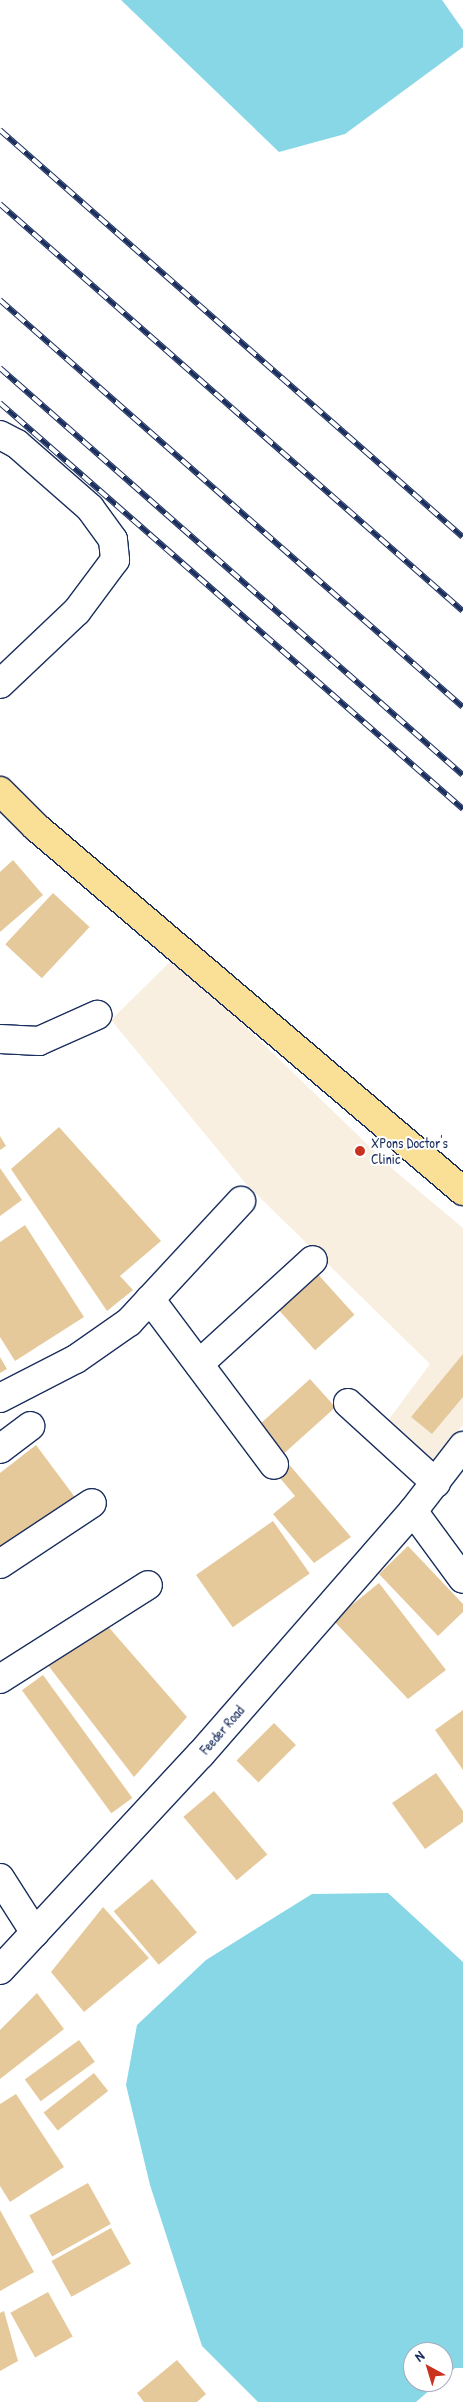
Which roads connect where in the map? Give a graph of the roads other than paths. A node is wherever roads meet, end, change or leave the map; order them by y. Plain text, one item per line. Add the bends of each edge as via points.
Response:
1 (0, 435) edge
2 (0, 684) edge
3 (0, 791) edge
4 (97, 1015) dead end
5 (0, 1039) edge
6 (463, 1191) edge
7 (241, 1201) dead end
8 (313, 1260) dead end
9 (150, 1299) junction
10 (199, 1364) junction
11 (0, 1398) edge
12 (348, 1403) dead end
13 (30, 1426) dead end
14 (463, 1446) edge
15 (0, 1449) edge
16 (274, 1465) dead end
17 (436, 1483) junction
18 (92, 1504) dead end
19 (413, 1511) junction
20 (0, 1564) edge
21 (463, 1579) edge
22 (148, 1585) dead end
23 (0, 1680) edge
24 (0, 1878) edge
25 (35, 1933) junction
26 (0, 1970) edge

1 - 2 street via 17,444 90,508 113,540 115,560 78,611
3 - 6 main road via 36,827
4 - 5 street via 39,1041
7 - 9 street
8 - 10 street
9 - 10 street
9 - 11 street via 129,1322 76,1359
10 - 16 street
12 - 17 street
13 - 15 street
14 - 17 street, Feeder Road
17 - 19 street, Feeder Road
18 - 20 street
19 - 21 street
19 - 25 street, Feeder Road via 201,1754
22 - 23 street
24 - 25 street
25 - 26 street, Feeder Road

